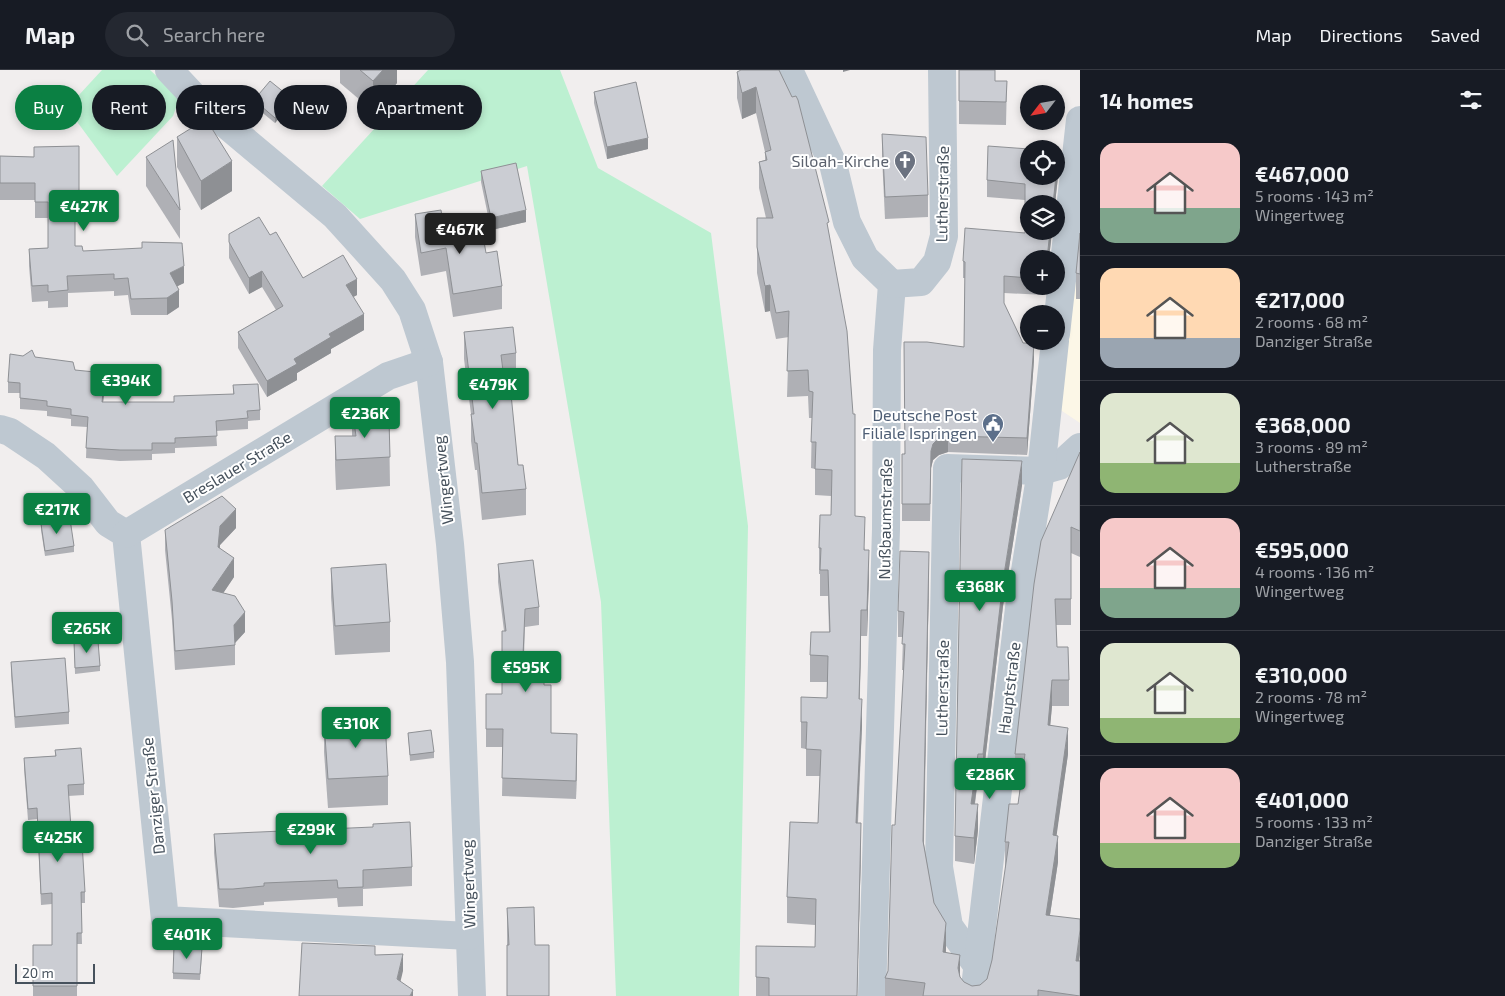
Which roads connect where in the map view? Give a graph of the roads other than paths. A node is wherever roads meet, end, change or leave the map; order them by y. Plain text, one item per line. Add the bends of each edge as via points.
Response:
1 (169, 70) edge
2 (789, 70) edge
3 (942, 70) edge
4 (1080, 120) edge
5 (892, 284) junction
6 (1059, 305) edge
7 (1054, 350) edge
8 (429, 362) junction
9 (0, 429) edge
10 (1080, 447) edge
11 (1041, 471) junction
12 (126, 534) junction
13 (470, 936) junction
14 (976, 964) junction
15 (472, 996) edge
16 (872, 996) edge
17 (974, 996) edge

1 - 8 street, Wingertweg via 200,103 336,216 393,280 412,310
2 - 5 street via 833,164 847,222 865,258
3 - 5 street, Lutherstraße via 944,236 937,262 921,282
4 - 6 street
5 - 16 street, Nußbaumstraße via 887,350 886,528
7 - 11 street, Hauptstraße
8 - 12 street, Breslauer Straße via 388,376
8 - 13 street, Wingertweg via 460,662
9 - 12 street via 46,456 81,488 108,523
10 - 11 street via 1059,466
11 - 14 street, Hauptstraße via 1019,608
11 - 14 street, Lutherstraße via 947,468 939,868 949,926
12 - 13 street, Danziger Straße via 165,920
13 - 15 street, Wingertweg
14 - 17 street, Hauptstraße

